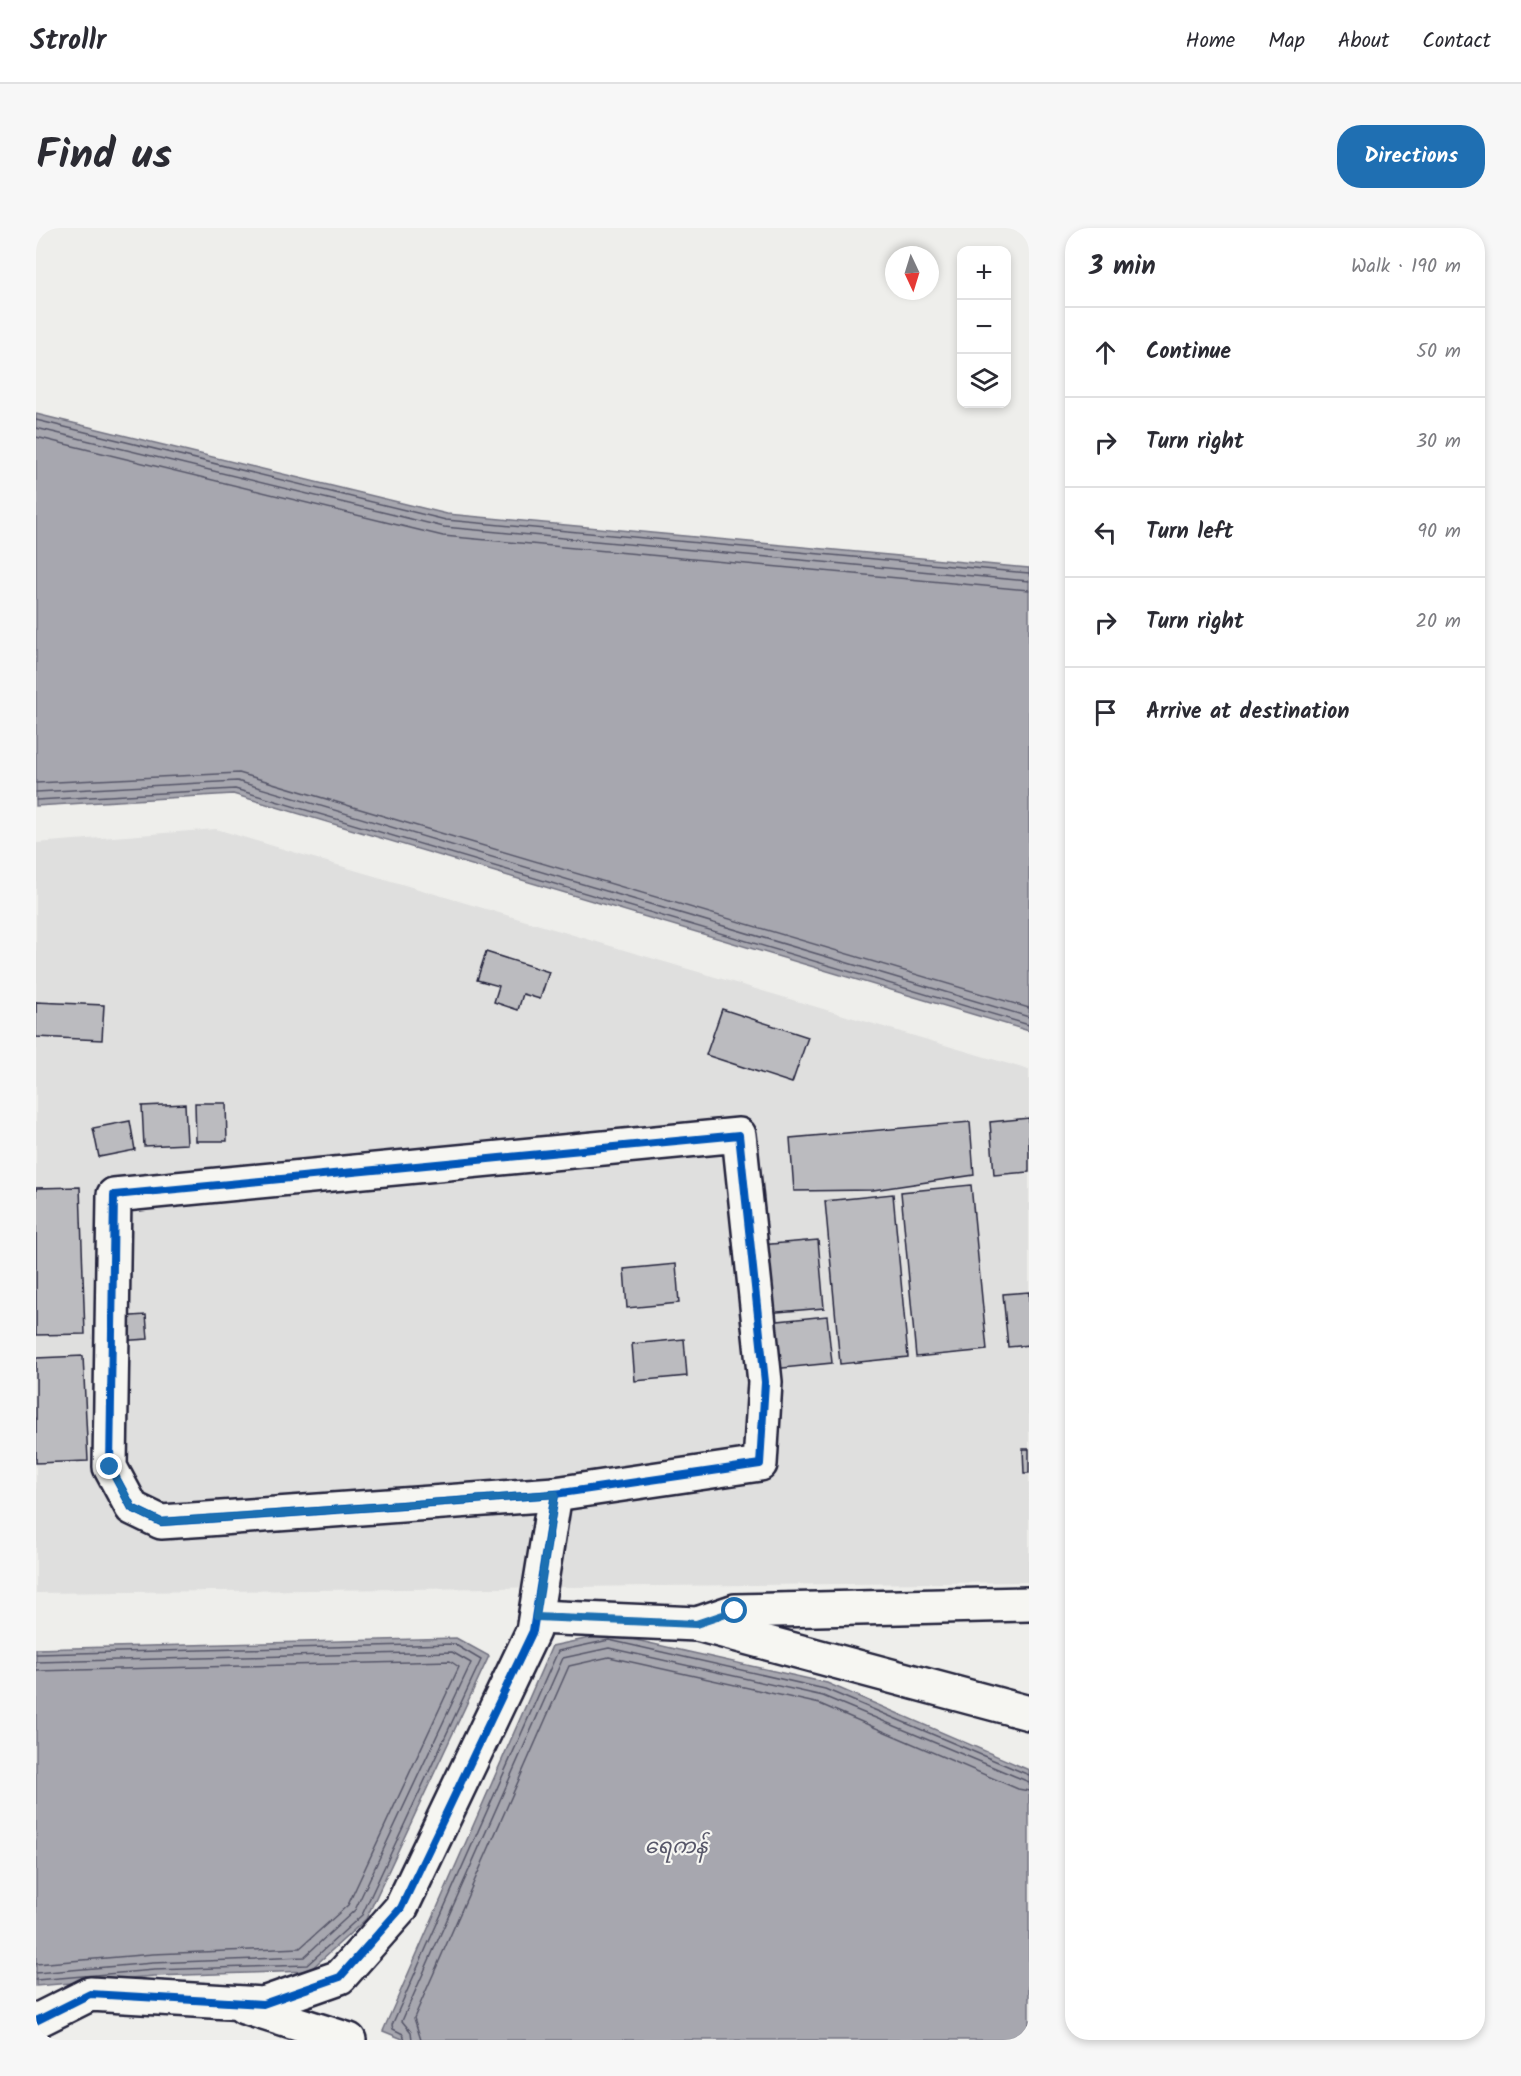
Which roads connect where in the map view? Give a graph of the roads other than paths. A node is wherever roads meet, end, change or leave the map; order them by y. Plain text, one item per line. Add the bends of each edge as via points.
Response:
1 (555, 1494) junction
2 (1029, 1604) edge
3 (536, 1617) junction
4 (696, 1624) junction
5 (1029, 1713) edge
6 (225, 2001) junction
7 (36, 2021) edge
8 (349, 2040) edge

1 - 1 street via 161,1522 132,1508 110,1467 114,1195 739,1135 765,1382 760,1464
1 - 3 street
2 - 4 street via 735,1611
3 - 4 street
3 - 6 street via 533,1631 401,1908 340,1977 263,2004
4 - 5 street
6 - 7 street via 90,1994
6 - 8 street

